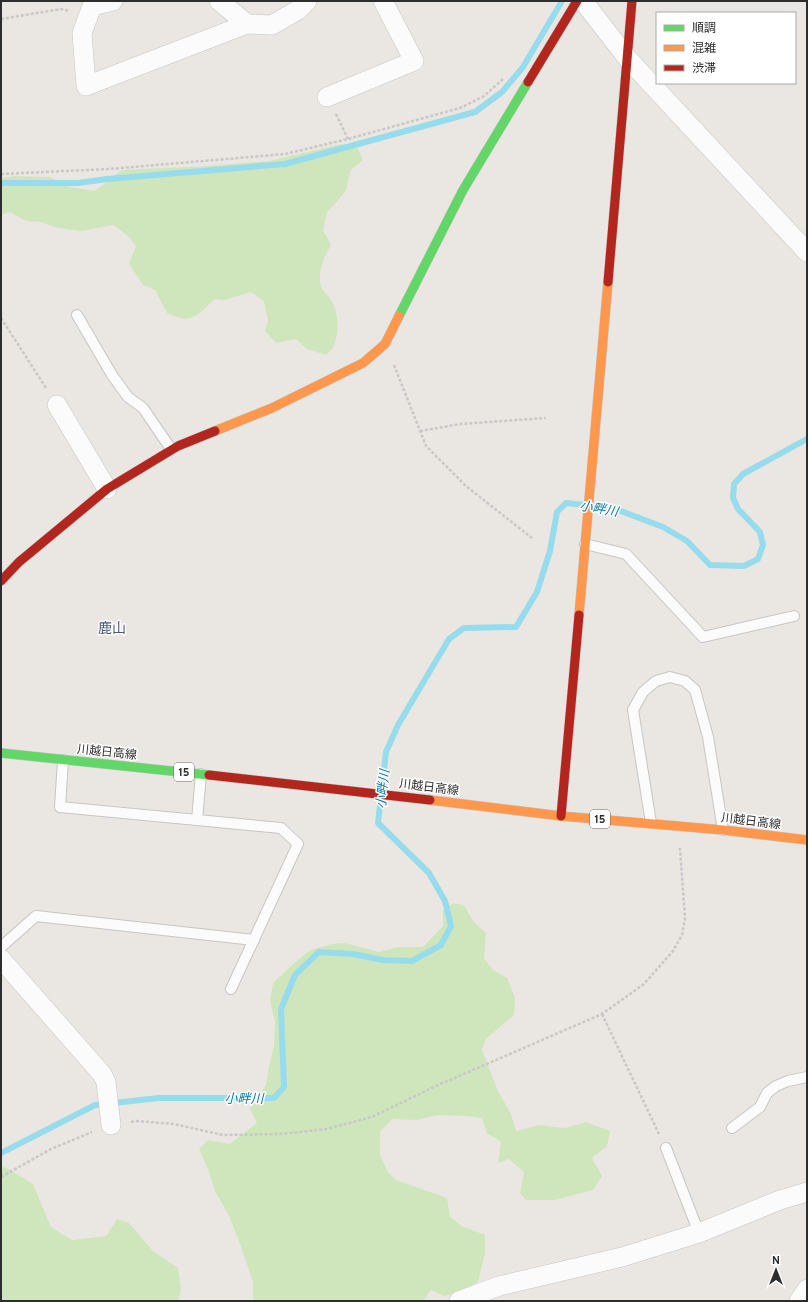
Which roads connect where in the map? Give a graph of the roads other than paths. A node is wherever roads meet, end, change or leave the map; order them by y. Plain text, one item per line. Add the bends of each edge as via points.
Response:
1 (113, 1) edge
2 (219, 1) edge
3 (307, 1) edge
4 (383, 1) edge
5 (577, 1) edge
6 (583, 1) edge
7 (632, 1) edge
8 (247, 24) junction
9 (628, 59) junction
10 (327, 97) road end
11 (807, 252) edge
12 (77, 315) dead end
13 (57, 405) road end
14 (171, 450) junction
15 (107, 489) junction
16 (585, 544) junction
17 (1, 581) edge
18 (794, 616) dead end
19 (1, 753) edge
20 (63, 760) junction
21 (201, 774) junction
22 (561, 816) junction
23 (197, 820) junction
24 (651, 823) junction
25 (722, 830) junction
26 (807, 840) edge
27 (254, 940) junction
28 (1, 947) edge
29 (1, 959) edge
30 (231, 989) dead end
31 (807, 1077) edge
32 (110, 1110) road end
33 (732, 1128) dead end
34 (666, 1148) road end
35 (807, 1192) edge
36 (699, 1233) junction
37 (807, 1289) edge
38 (458, 1301) edge
39 (799, 1301) edge

1 - 8 street via 92,6 82,33 86,86
2 - 8 street
3 - 8 street via 298,10 272,25
4 - 10 street via 414,61
5 - 14 street via 463,190 385,344 362,363 272,408
6 - 9 street
7 - 9 street
9 - 11 street
9 - 16 street
12 - 14 lane via 128,398 143,408
13 - 15 street
14 - 15 street
15 - 17 street via 19,562
16 - 18 lane via 626,554 703,637
16 - 22 street
19 - 20 street, 川越日高線 / 15
20 - 21 street, 川越日高線 / 15
20 - 23 lane via 60,807
21 - 22 street, 川越日高線 / 15
21 - 23 lane
22 - 24 street, 川越日高線 / 15
23 - 27 lane via 281,828 298,844
24 - 25 street, 川越日高線 / 15
24 - 25 lane via 633,710 643,692 656,680 670,677 685,681 695,690 708,737
25 - 26 street, 川越日高線 / 15
27 - 28 lane via 36,916
27 - 30 lane
29 - 32 street via 102,1074 106,1082
31 - 33 lane via 776,1086 767,1093 760,1107
34 - 36 lane
35 - 36 street via 780,1200
36 - 38 street via 622,1257 499,1286
37 - 39 street

